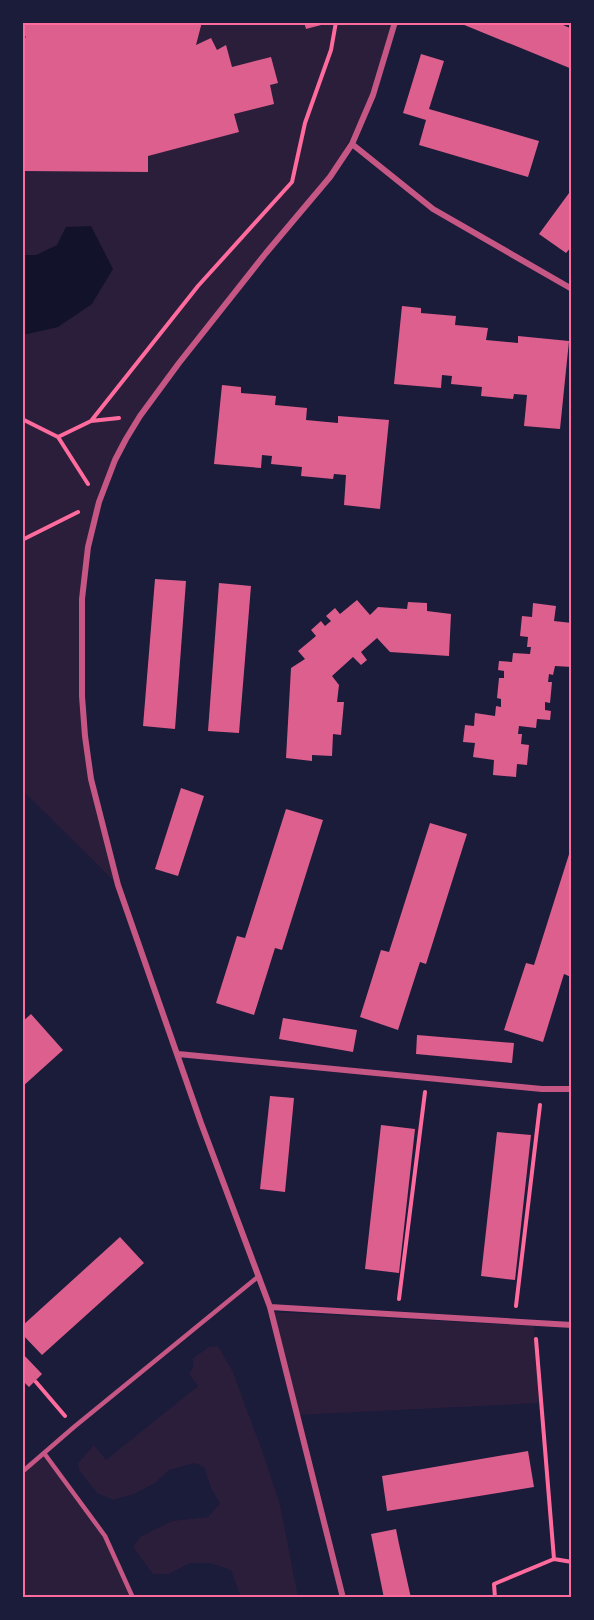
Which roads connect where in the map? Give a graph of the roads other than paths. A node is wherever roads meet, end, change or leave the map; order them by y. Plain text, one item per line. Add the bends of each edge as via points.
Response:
1 (395, 22) edge
2 (352, 144) junction
3 (572, 289) edge
4 (178, 1054) junction
5 (572, 1089) edge
6 (259, 1276) junction
7 (270, 1307) junction
8 (572, 1326) edge
9 (44, 1453) junction
10 (22, 1472) edge
11 (133, 1598) edge
12 (343, 1598) edge

1 - 2 street via 374,95
2 - 3 street via 433,209
2 - 4 street via 140,416 115,460 88,547 82,599 82,696 89,769 118,885
4 - 5 street
4 - 6 street
6 - 7 street
6 - 9 lane
7 - 8 street
7 - 12 street
9 - 10 lane
9 - 11 lane via 105,1536

